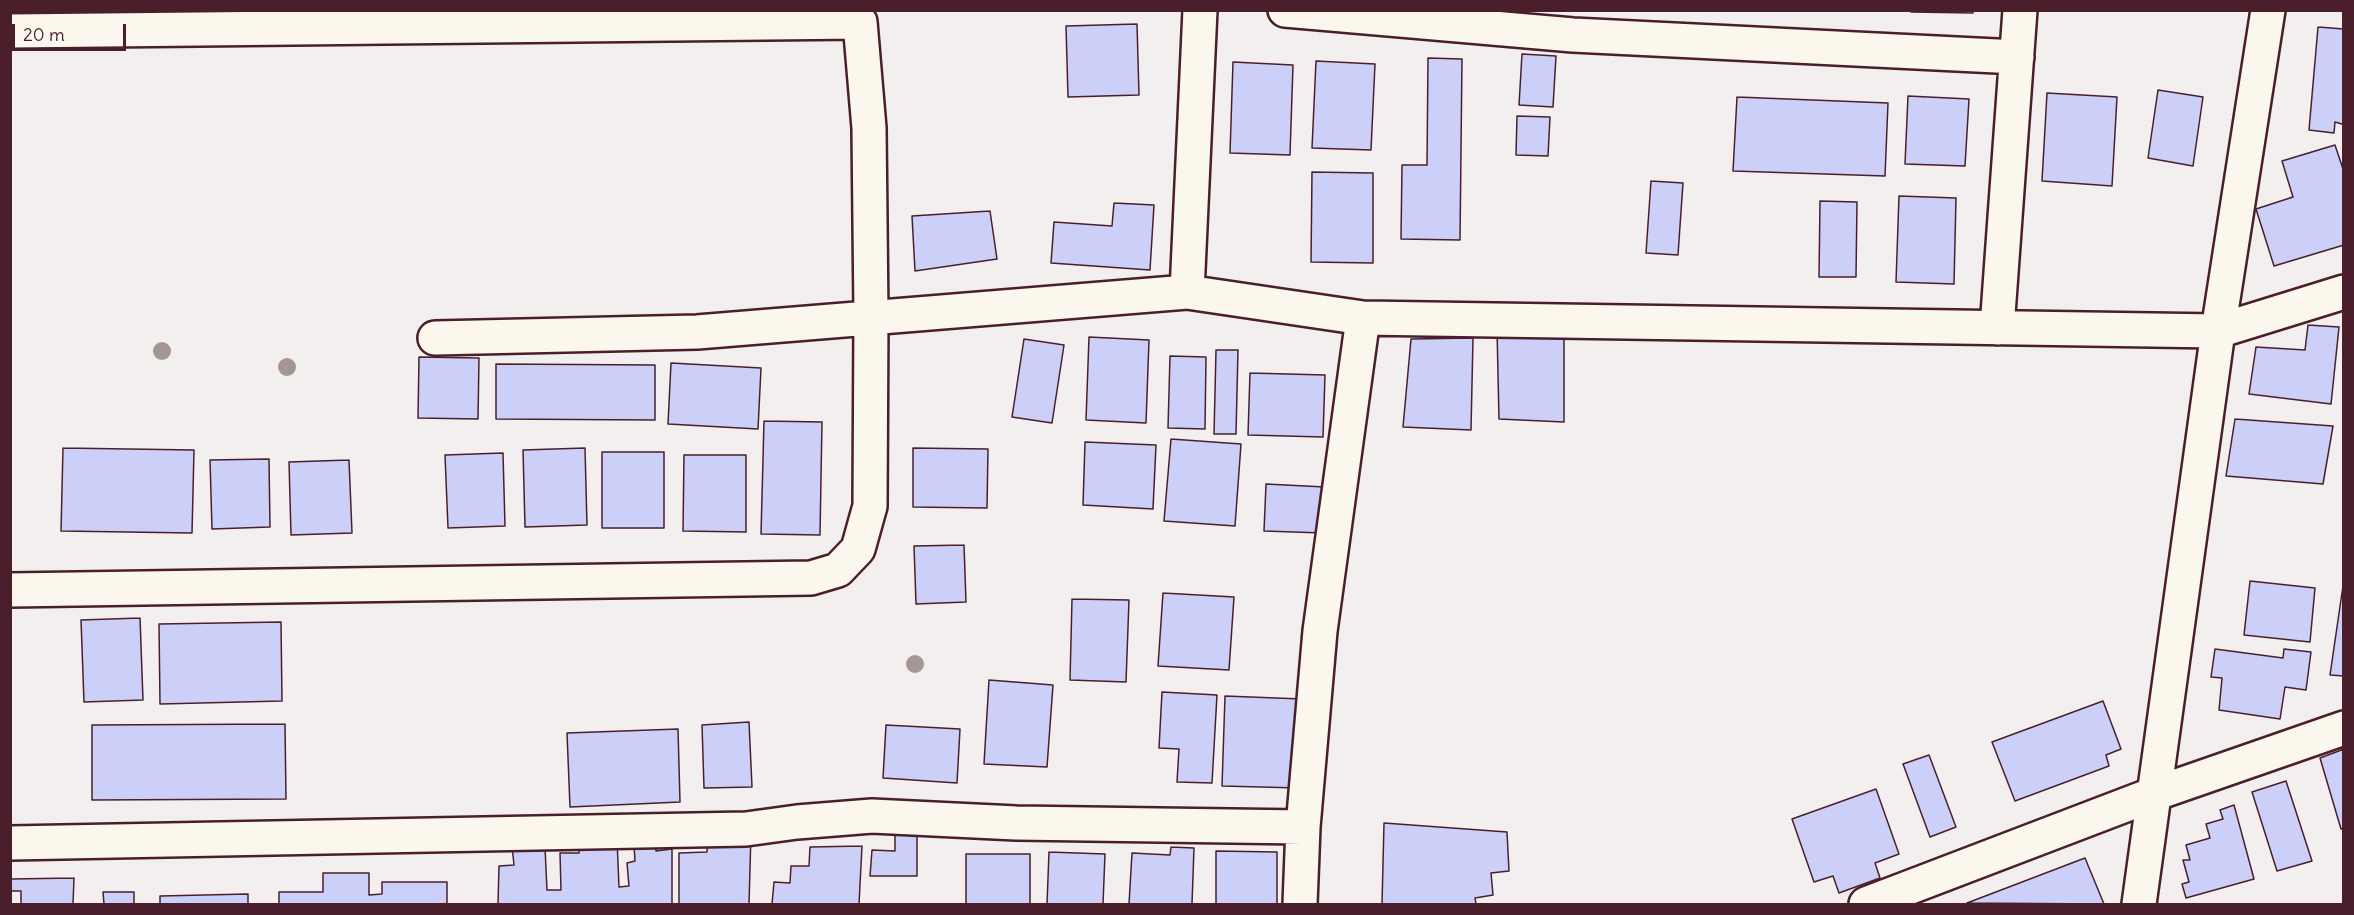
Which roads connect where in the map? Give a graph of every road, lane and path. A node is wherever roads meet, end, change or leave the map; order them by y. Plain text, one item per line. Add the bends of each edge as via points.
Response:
1 (1200, 10) edge
2 (1285, 10) edge
3 (2020, 10) edge
4 (2268, 10) edge
5 (10, 31) edge
6 (2017, 57) junction
7 (1187, 292) junction
8 (2343, 292) edge
9 (871, 316) junction
10 (1363, 318) junction
11 (1997, 328) junction
12 (2218, 331) junction
13 (435, 338) dead end
14 (10, 590) edge
15 (2343, 728) edge
16 (2154, 794) junction
17 (1303, 827) junction
18 (10, 843) edge
19 (1300, 904) edge
20 (1866, 904) edge
21 (2139, 904) edge

1 - 7 street
2 - 6 street via 1573,35
3 - 6 street
4 - 12 street
5 - 9 street via 860,22 869,128
6 - 11 street
7 - 9 street
7 - 10 street
8 - 12 street
9 - 13 street via 697,332
9 - 14 street via 870,506 858,549 838,570 811,578
10 - 11 street
10 - 17 street via 1320,631
11 - 12 street
12 - 16 street
15 - 16 street
16 - 20 street
16 - 21 street
17 - 18 street via 1016,824 872,816 746,829
17 - 19 street

